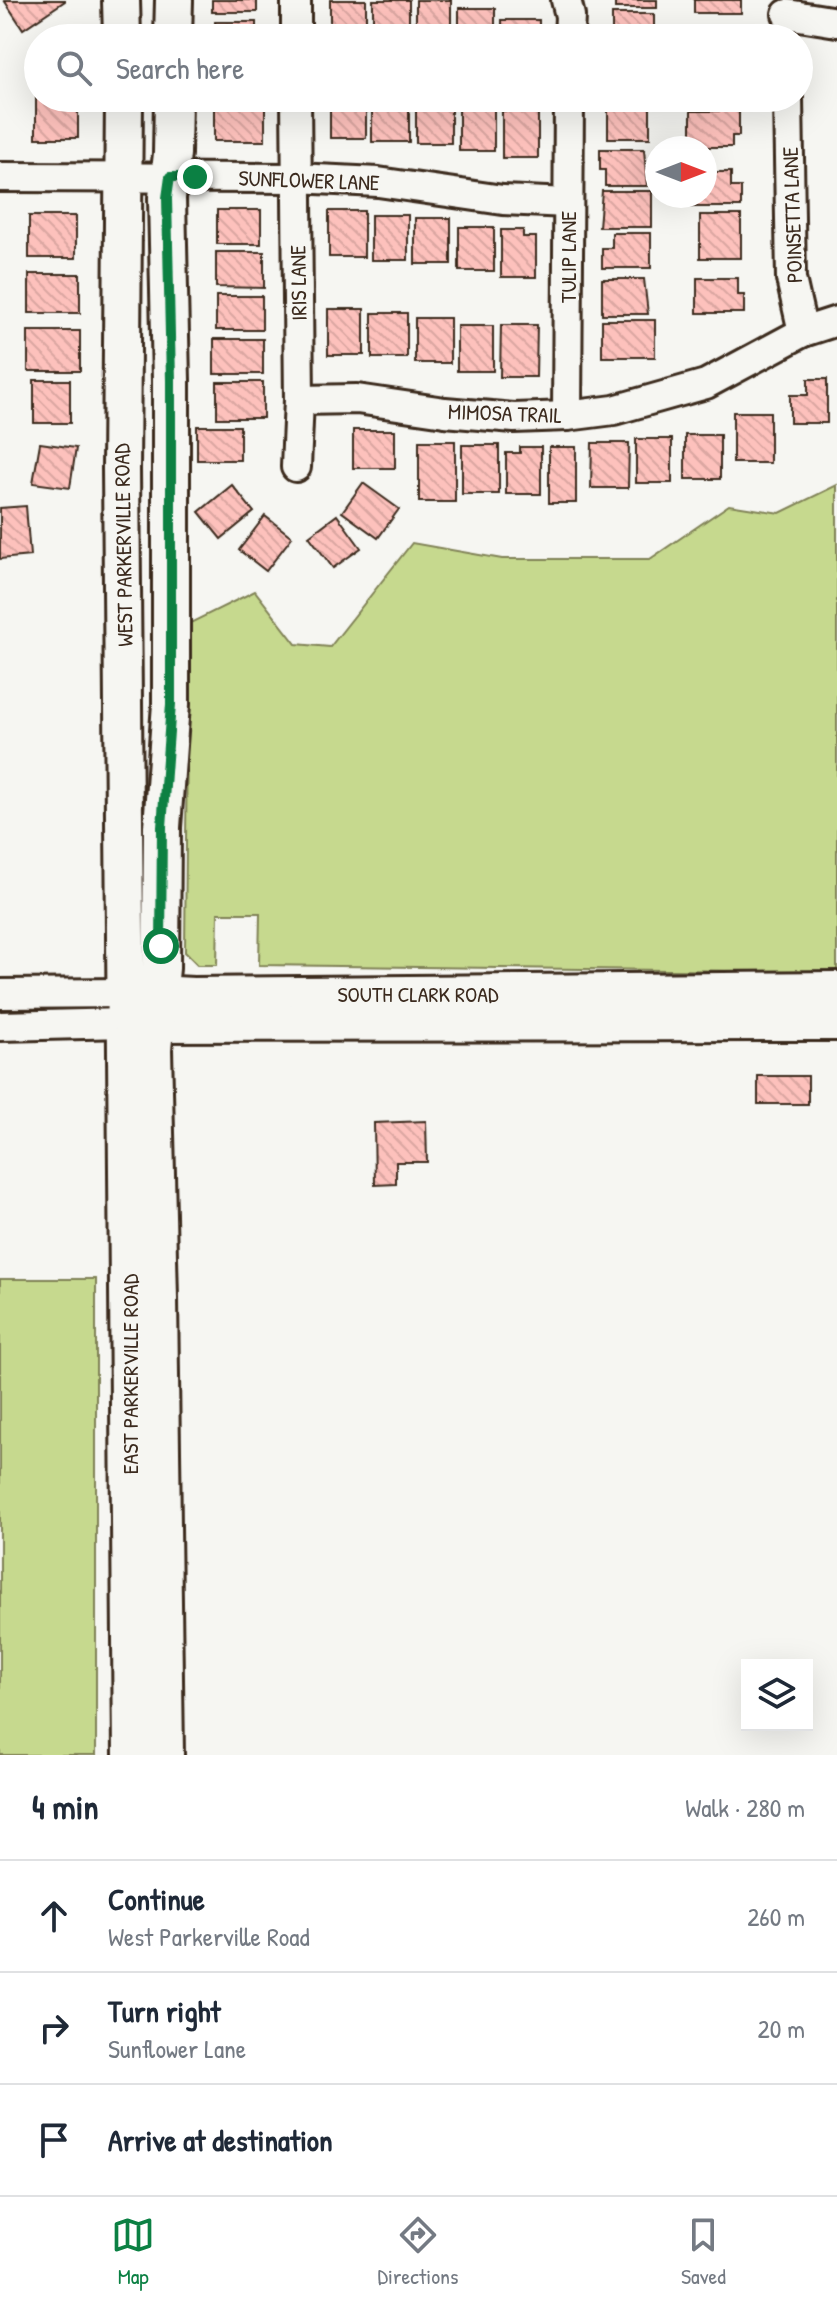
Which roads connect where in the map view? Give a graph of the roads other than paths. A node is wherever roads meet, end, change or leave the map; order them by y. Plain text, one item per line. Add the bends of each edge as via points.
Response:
1 (121, 0) edge
2 (174, 0) edge
3 (296, 0) edge
4 (567, 1) edge
5 (787, 17) edge
6 (837, 22) edge
7 (122, 24) edge
8 (173, 24) edge
9 (296, 24) edge
10 (570, 24) edge
11 (124, 112) edge
12 (172, 112) edge
13 (296, 112) edge
14 (569, 112) edge
15 (788, 112) edge
16 (123, 176) junction
17 (0, 177) edge
18 (170, 177) junction
19 (296, 178) junction
20 (568, 203) junction
21 (837, 321) edge
22 (803, 332) junction
23 (299, 400) junction
24 (567, 416) junction
25 (296, 467) dead end
26 (837, 990) edge
27 (0, 994) edge
28 (142, 1008) junction
29 (837, 1022) edge
30 (0, 1026) edge
31 (132, 1755) edge
32 (165, 1755) edge

1 - 7 main road
2 - 8 main road
3 - 9 street
4 - 10 street
5 - 6 street
11 - 16 main road, WEST PARKERVILLE ROAD
12 - 18 main road, WEST PARKERVILLE ROAD
13 - 19 street, IRIS LANE
14 - 20 street, TULIP LANE
15 - 22 street, POINSETTA LANE via 791,279
16 - 17 street, SUNFLOWER LANE
16 - 18 street, SUNFLOWER LANE
16 - 28 main road, WEST PARKERVILLE ROAD via 121,469
18 - 19 street, SUNFLOWER LANE
18 - 28 main road, WEST PARKERVILLE ROAD via 171,704
19 - 20 street, SUNFLOWER LANE
19 - 23 street, IRIS LANE
20 - 24 street, TULIP LANE
21 - 22 street, MIMOSA TRAIL
22 - 24 street, MIMOSA TRAIL via 706,384 614,410
23 - 24 street, MIMOSA TRAIL via 357,399 514,418
23 - 25 street, IRIS LANE
26 - 28 main road, SOUTH CLARK ROAD via 193,996
27 - 28 street, SOUTH CLARK ROAD
28 - 29 main road, SOUTH CLARK ROAD
28 - 30 street, SOUTH CLARK ROAD
28 - 31 main road, EAST PARKERVILLE ROAD
28 - 32 main road, EAST PARKERVILLE ROAD via 153,1049

